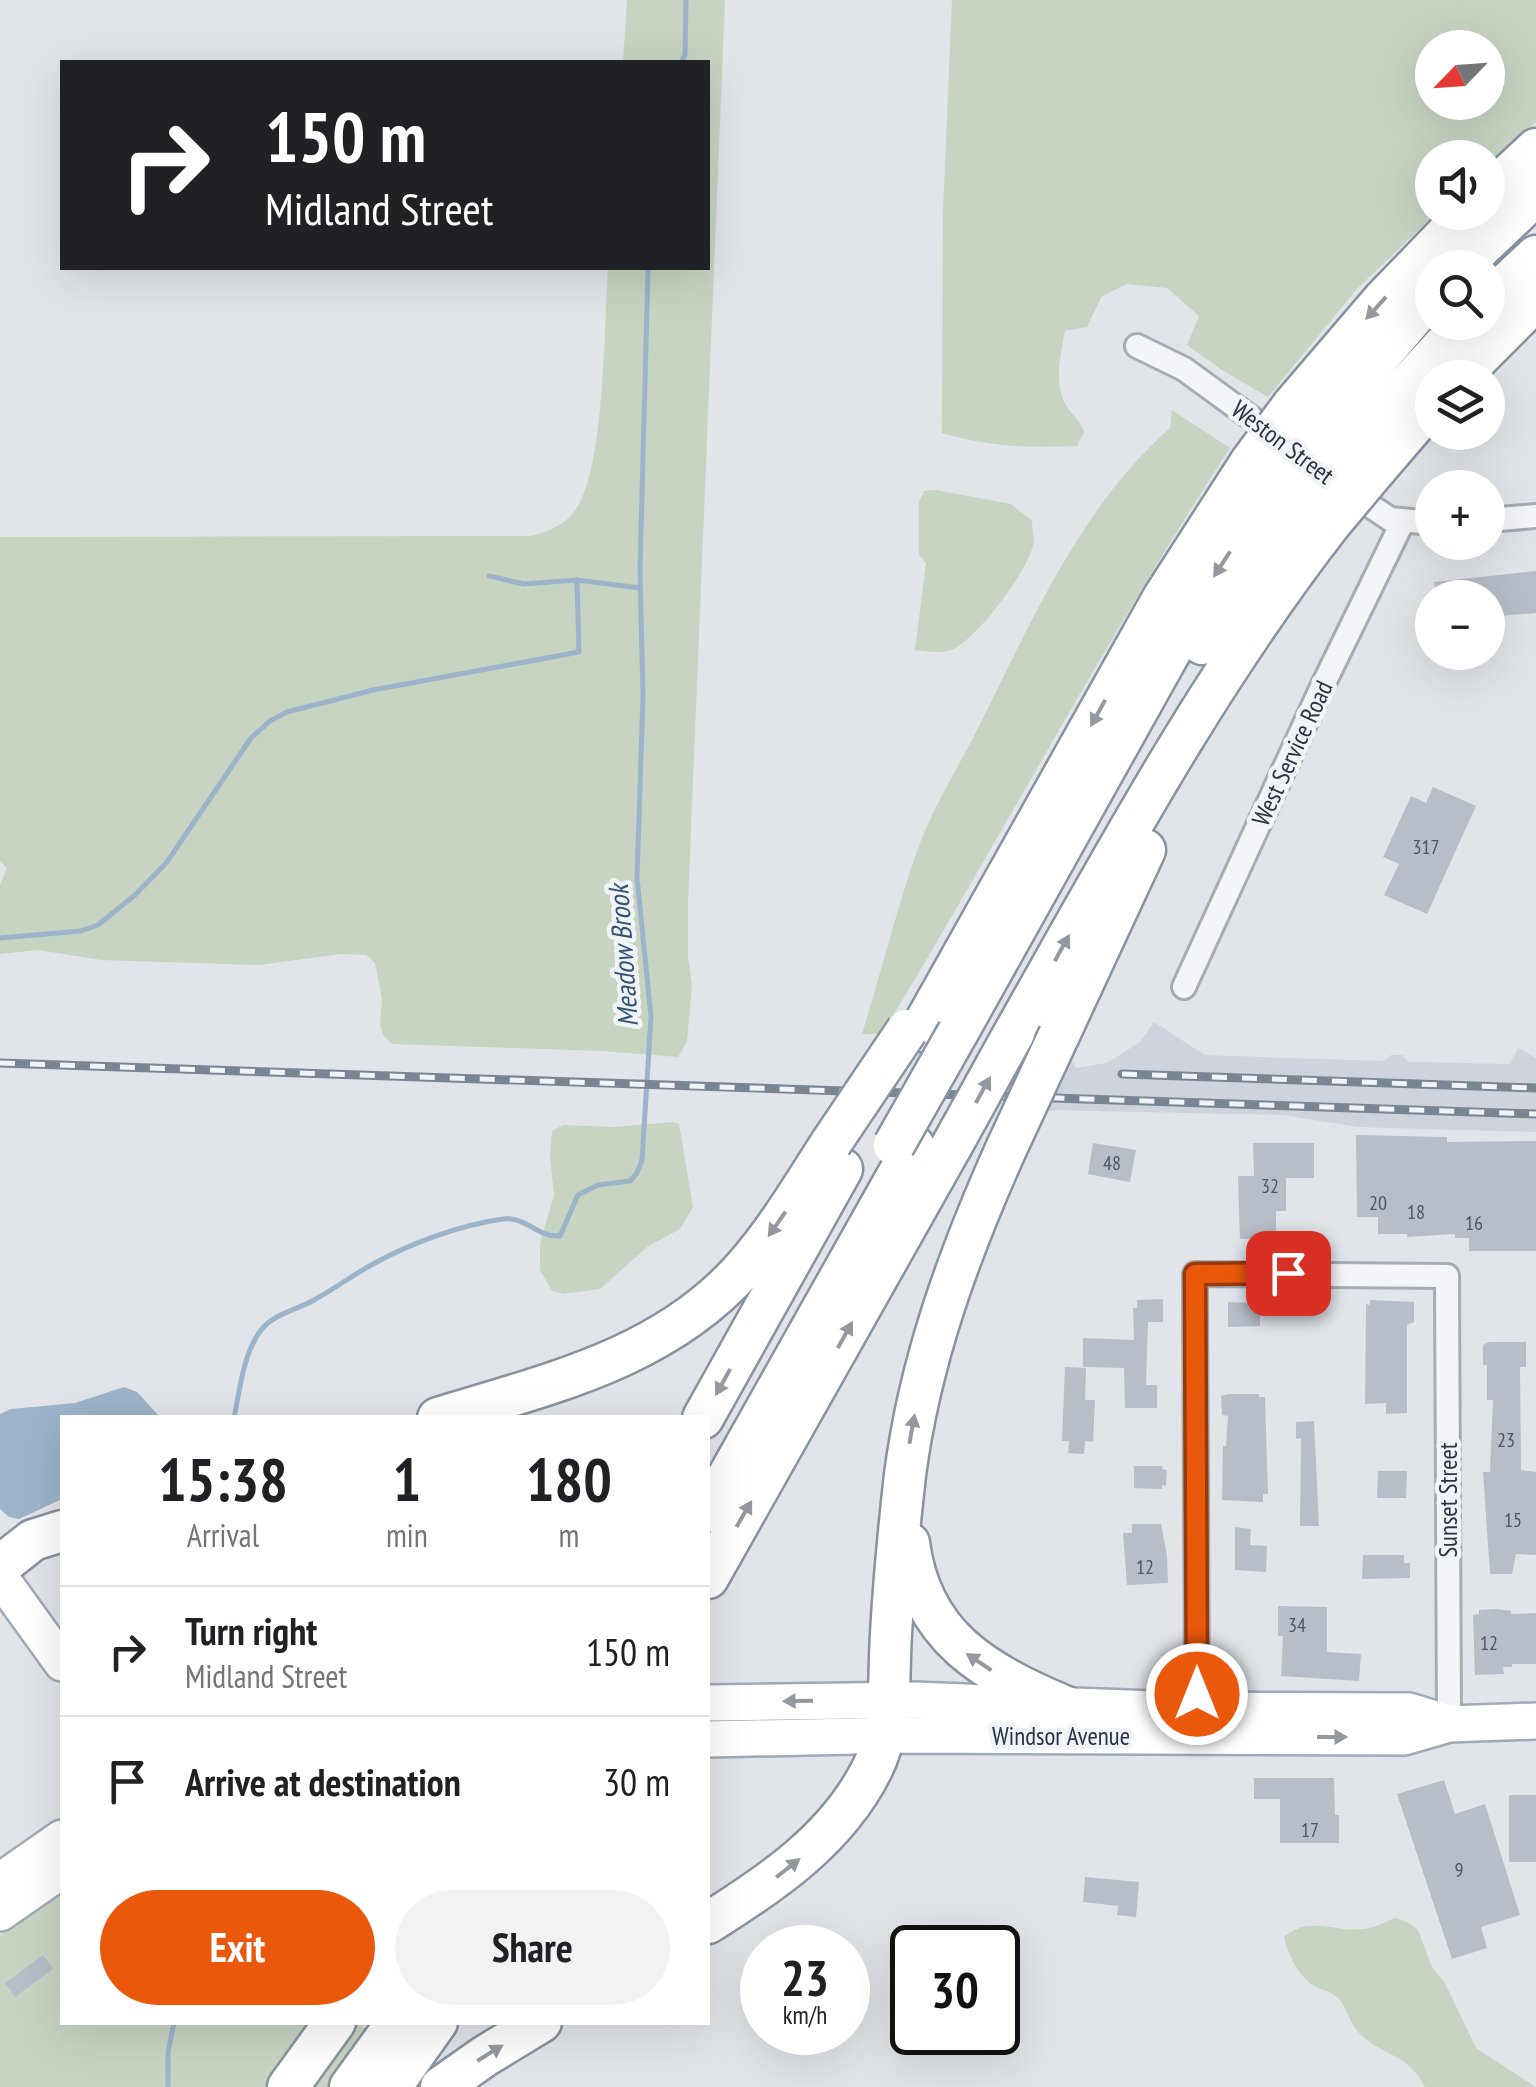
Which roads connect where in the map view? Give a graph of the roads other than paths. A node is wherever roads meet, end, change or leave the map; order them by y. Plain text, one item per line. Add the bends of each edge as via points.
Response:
1 (1536, 150) edge
2 (1505, 178) edge
3 (1536, 194) edge
4 (1451, 230) edge
5 (1478, 250) edge
6 (1536, 256) edge
7 (1505, 285) edge
8 (1536, 300) edge
9 (1415, 320) edge
10 (1445, 340) edge
11 (1136, 346) dead end
12 (1476, 360) edge
13 (1415, 410) edge
14 (1335, 437) junction
15 (1290, 493) junction
16 (1536, 516) edge
17 (1505, 519) edge
18 (1403, 522) junction
19 (1415, 522) edge
20 (1196, 716) junction
21 (1184, 987) dead end
22 (955, 1032) junction
23 (889, 1145) junction
24 (448, 1415) edge
25 (705, 1415) edge
26 (710, 1473) edge
27 (905, 1479) junction
28 (710, 1508) edge
29 (60, 1533) edge
30 (60, 1548) edge
31 (0, 1567) edge
32 (710, 1573) edge
33 (0, 1577) edge
34 (60, 1661) edge
35 (710, 1702) edge
36 (886, 1718) junction
37 (1066, 1721) junction
38 (1536, 1721) edge
39 (1197, 1724) junction
40 (1448, 1724) junction
41 (710, 1739) edge
42 (60, 1839) edge
43 (60, 1871) edge
44 (0, 1880) edge
45 (0, 1913) edge
46 (710, 1922) edge
47 (302, 2025) edge
48 (332, 2025) edge
49 (373, 2025) edge
50 (395, 2025) edge
51 (434, 2025) edge
52 (536, 2025) edge
53 (262, 2087) edge
54 (288, 2087) edge
55 (328, 2087) edge
56 (350, 2087) edge
57 (390, 2087) edge
58 (441, 2087) edge

1 - 2 highway
3 - 5 highway
4 -> 14 highway via 1383,300
6 - 7 highway
8 - 12 highway
9 - 14 highway
10 - 14 highway
11 - 18 street, Weston Street via 1184,368 1370,508
13 - 14 highway
14 - 15 highway, bridge
14 - 15 highway, bridge
15 - 20 highway via 1275,596
15 - 22 highway via 1193,611
15 -> 22 highway via 1163,598 946,985
16 - 17 street
18 - 19 street, Weston Street
18 - 21 street, West Service Road
22 -> 20 highway
27 -> 20 highway, bridge via 941,1312 1006,1148 1161,814
22 - 23 highway
23 -> 22 highway, bridge
23 -> 24 highway via 677,1327 595,1369
23 -> 25 highway
23 - 26 highway
23 - 28 highway
32 -> 23 highway
27 - 36 highway
37 -> 27 highway via 982,1666 939,1623 914,1568
29 - 31 highway via 33,1540
30 - 31 highway
33 - 34 main road
36 -> 35 main road, Windsor Avenue
36 - 37 main road, Windsor Avenue
36 - 41 main road, Windsor Avenue
46 -> 36 highway via 824,1837 863,1786
37 - 39 main road, Windsor Avenue
38 - 40 main road, Windsor Avenue
39 - 40 main road, Windsor Avenue via 1404,1737
39 - 40 street, Sunset Street via 1195,1274 1447,1276
42 - 44 main road
43 - 45 main road
47 - 53 highway
48 - 54 highway
49 - 55 highway
50 - 56 highway
51 - 57 highway
58 -> 52 highway

